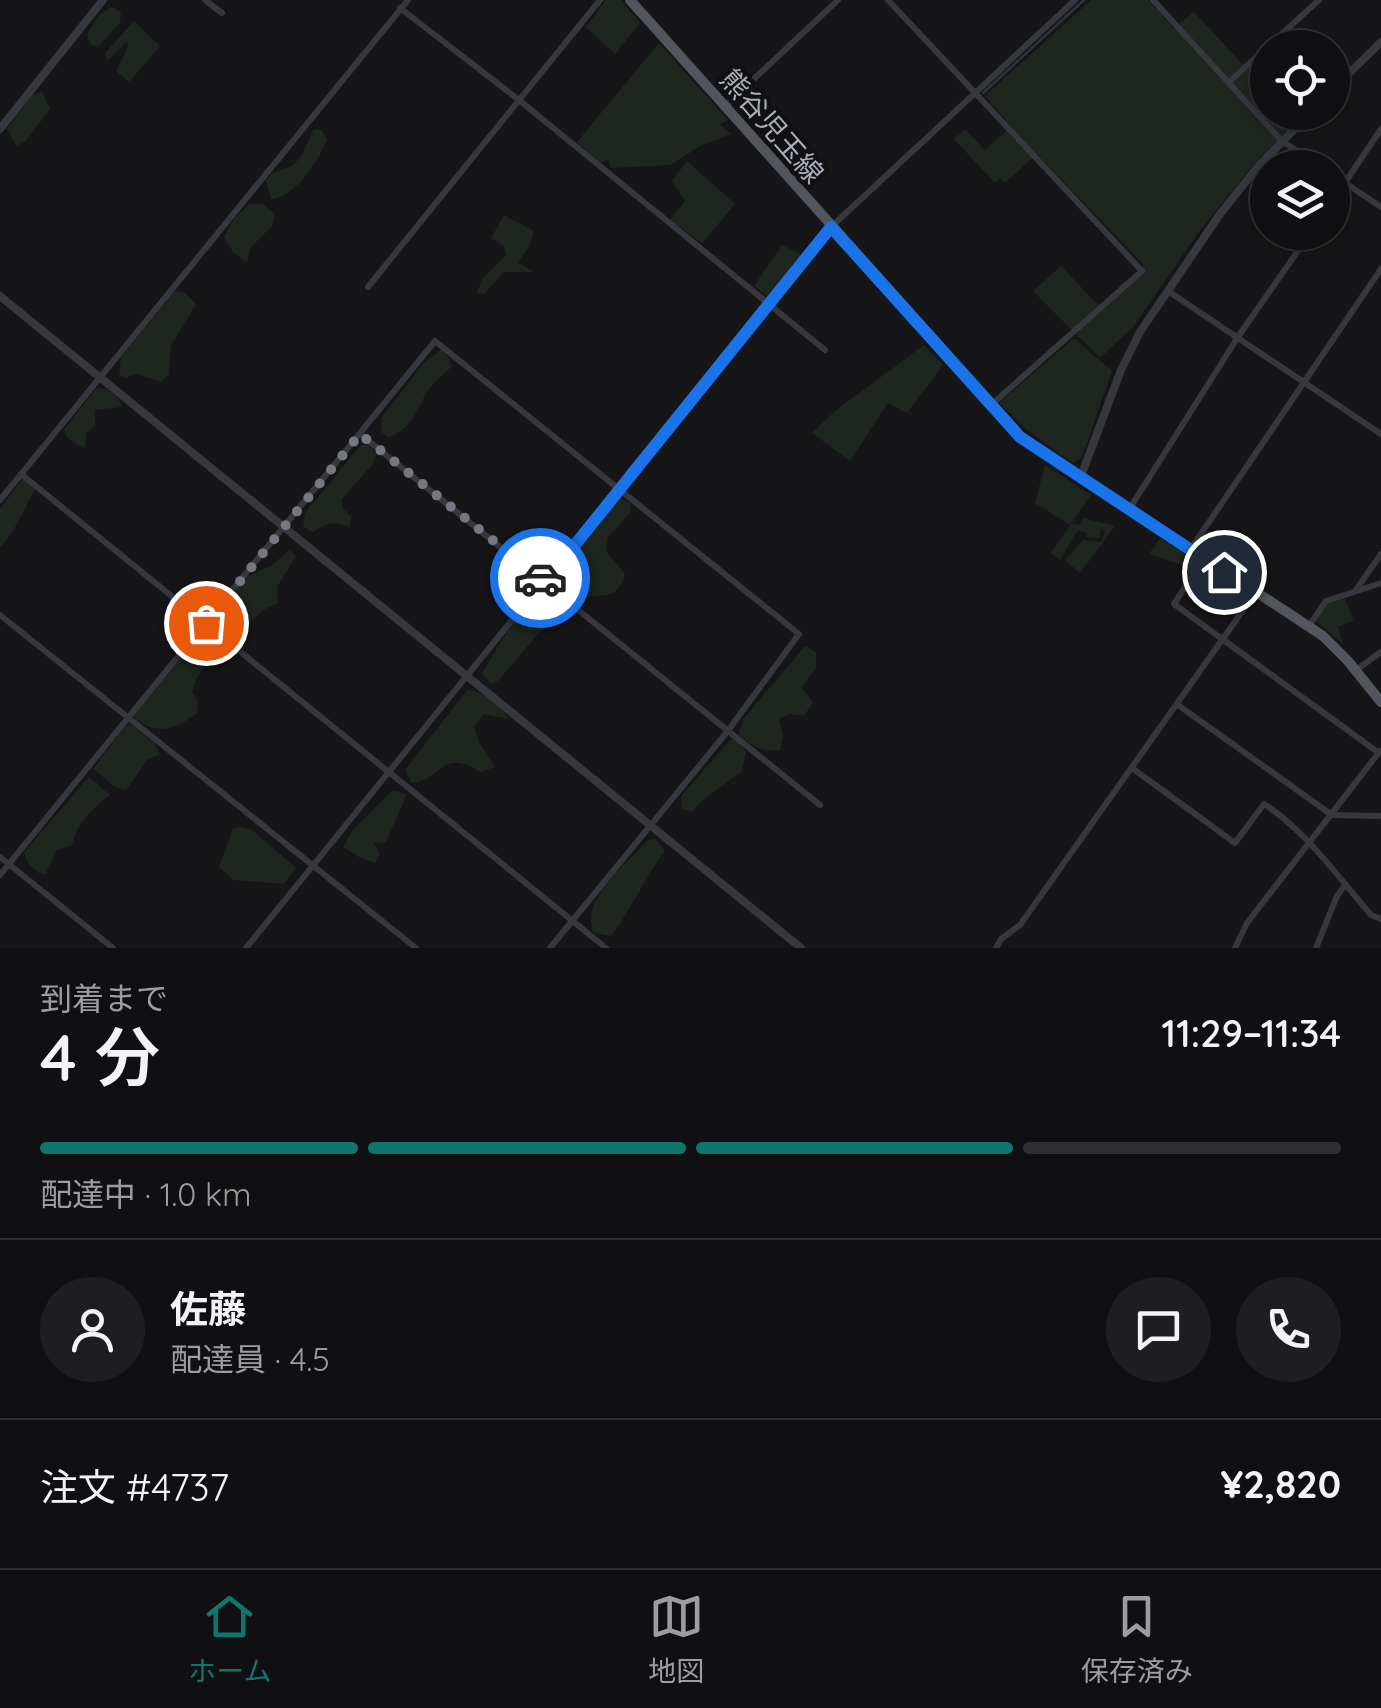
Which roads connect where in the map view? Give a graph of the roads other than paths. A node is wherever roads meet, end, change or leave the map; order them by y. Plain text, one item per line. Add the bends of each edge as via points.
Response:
1 (103, 0) edge
2 (205, 0) edge
3 (408, 0) edge
4 (600, 0) edge
5 (630, 0) edge
6 (838, 0) edge
7 (888, 0) edge
8 (1075, 0) edge
9 (1153, 0) edge
10 (1319, 0) edge
11 (400, 8) junction
12 (222, 14) dead end
13 (1381, 42) edge
14 (1350, 72) edge
15 (1229, 82) junction
16 (975, 91) junction
17 (519, 100) junction
18 (725, 106) junction
19 (0, 129) edge
20 (1381, 129) edge
21 (1293, 130) edge
22 (1282, 141) junction
23 (1295, 150) edge
24 (1350, 177) edge
25 (1350, 186) edge
26 (1381, 207) edge
27 (831, 227) junction
28 (1299, 250) edge
29 (1381, 270) edge
30 (368, 286) dead end
31 (1168, 291) junction
32 (0, 296) edge
33 (769, 304) junction
34 (1238, 338) junction
35 (825, 350) dead end
36 (99, 377) junction
37 (1305, 382) junction
38 (990, 406) junction
39 (360, 434) junction
40 (1381, 434) edge
41 (21, 474) junction
42 (1081, 476) junction
43 (619, 490) junction
44 (0, 500) edge
45 (1129, 509) junction
46 (284, 527) junction
47 (1190, 550) junction
48 (1381, 554) edge
49 (1203, 558) junction
50 (545, 582) junction
51 (1381, 583) edge
52 (1356, 591) junction
53 (1256, 592) junction
54 (0, 614) edge
55 (206, 623) junction
56 (1308, 627) junction
57 (1224, 640) junction
58 (1381, 652) edge
59 (1356, 670) junction
60 (468, 677) junction
61 (1381, 702) edge
62 (1178, 705) junction
63 (130, 716) junction
64 (727, 732) junction
65 (1380, 752) edge
66 (1132, 768) junction
67 (390, 773) junction
68 (820, 805) dead end
69 (1332, 815) junction
70 (1381, 816) edge
71 (651, 826) junction
72 (1310, 846) junction
73 (0, 857) edge
74 (9, 864) junction
75 (313, 865) junction
76 (0, 875) edge
77 (1346, 885) junction
78 (1381, 918) edge
79 (572, 921) junction
80 (113, 948) edge
81 (246, 948) edge
82 (416, 948) edge
83 (550, 948) edge
84 (606, 948) edge
85 (801, 948) edge
86 (996, 948) edge
87 (1235, 948) edge
88 (1316, 948) edge

1 - 19 street
2 - 12 street
3 - 11 street
4 - 17 street
5 - 18 main road, 熊谷児玉線
6 - 18 street
7 - 16 street
8 - 16 street
9 - 15 street
10 - 15 street
11 - 17 street
11 - 36 street
13 - 14 street
15 - 22 street
16 - 27 street
16 - 38 street via 1142,270
17 - 30 street
17 - 33 street
18 - 27 main road, 熊谷児玉線
20 - 24 street
21 - 22 street
22 - 23 street
22 - 31 street via 1220,214
25 - 26 street
27 - 33 street
27 - 38 main road, 熊谷児玉線
28 - 34 street
29 - 37 street
31 - 34 street
31 - 42 street via 1121,370
32 - 36 street
33 - 35 street
33 - 43 street
34 - 37 street
34 - 45 street
36 - 41 street
36 - 46 street
37 - 40 street
37 - 47 street
38 - 42 main road, 熊谷児玉線 via 1020,437
39 - 43 street via 435,341
39 - 46 street
39 - 50 street
41 - 44 street
41 - 55 street
42 - 45 main road, 熊谷児玉線
43 - 50 street
43 - 64 street via 799,634
45 - 47 main road, 熊谷児玉線
46 - 55 street
46 - 60 street
47 - 49 main road, 熊谷児玉線
48 - 52 street
49 - 53 main road, 熊谷児玉線
49 - 57 street via 1174,604
50 - 60 street
50 - 64 street
51 - 52 street
52 - 56 street via 1326,601
53 - 56 main road, 熊谷児玉線
53 - 57 street
54 - 63 street
55 - 63 street
55 - 67 street
56 - 59 main road, 熊谷児玉線
57 - 62 street
57 - 65 street
58 - 59 street
59 - 61 main road, 熊谷児玉線
60 - 67 street
60 - 71 street
62 - 66 street
62 - 69 street
63 - 74 street
63 - 75 street
64 - 68 street
64 - 71 street
65 - 69 street
66 - 72 street via 1235,843 1264,804
66 - 86 street
67 - 75 street
67 - 79 street
69 - 70 street
69 - 72 street
71 - 79 street
71 - 85 street
72 - 77 street
72 - 87 street via 1247,923
73 - 74 street
74 - 76 street
74 - 80 street
75 - 81 street
75 - 82 street
77 - 78 street
77 - 88 street
79 - 83 street
79 - 84 street

